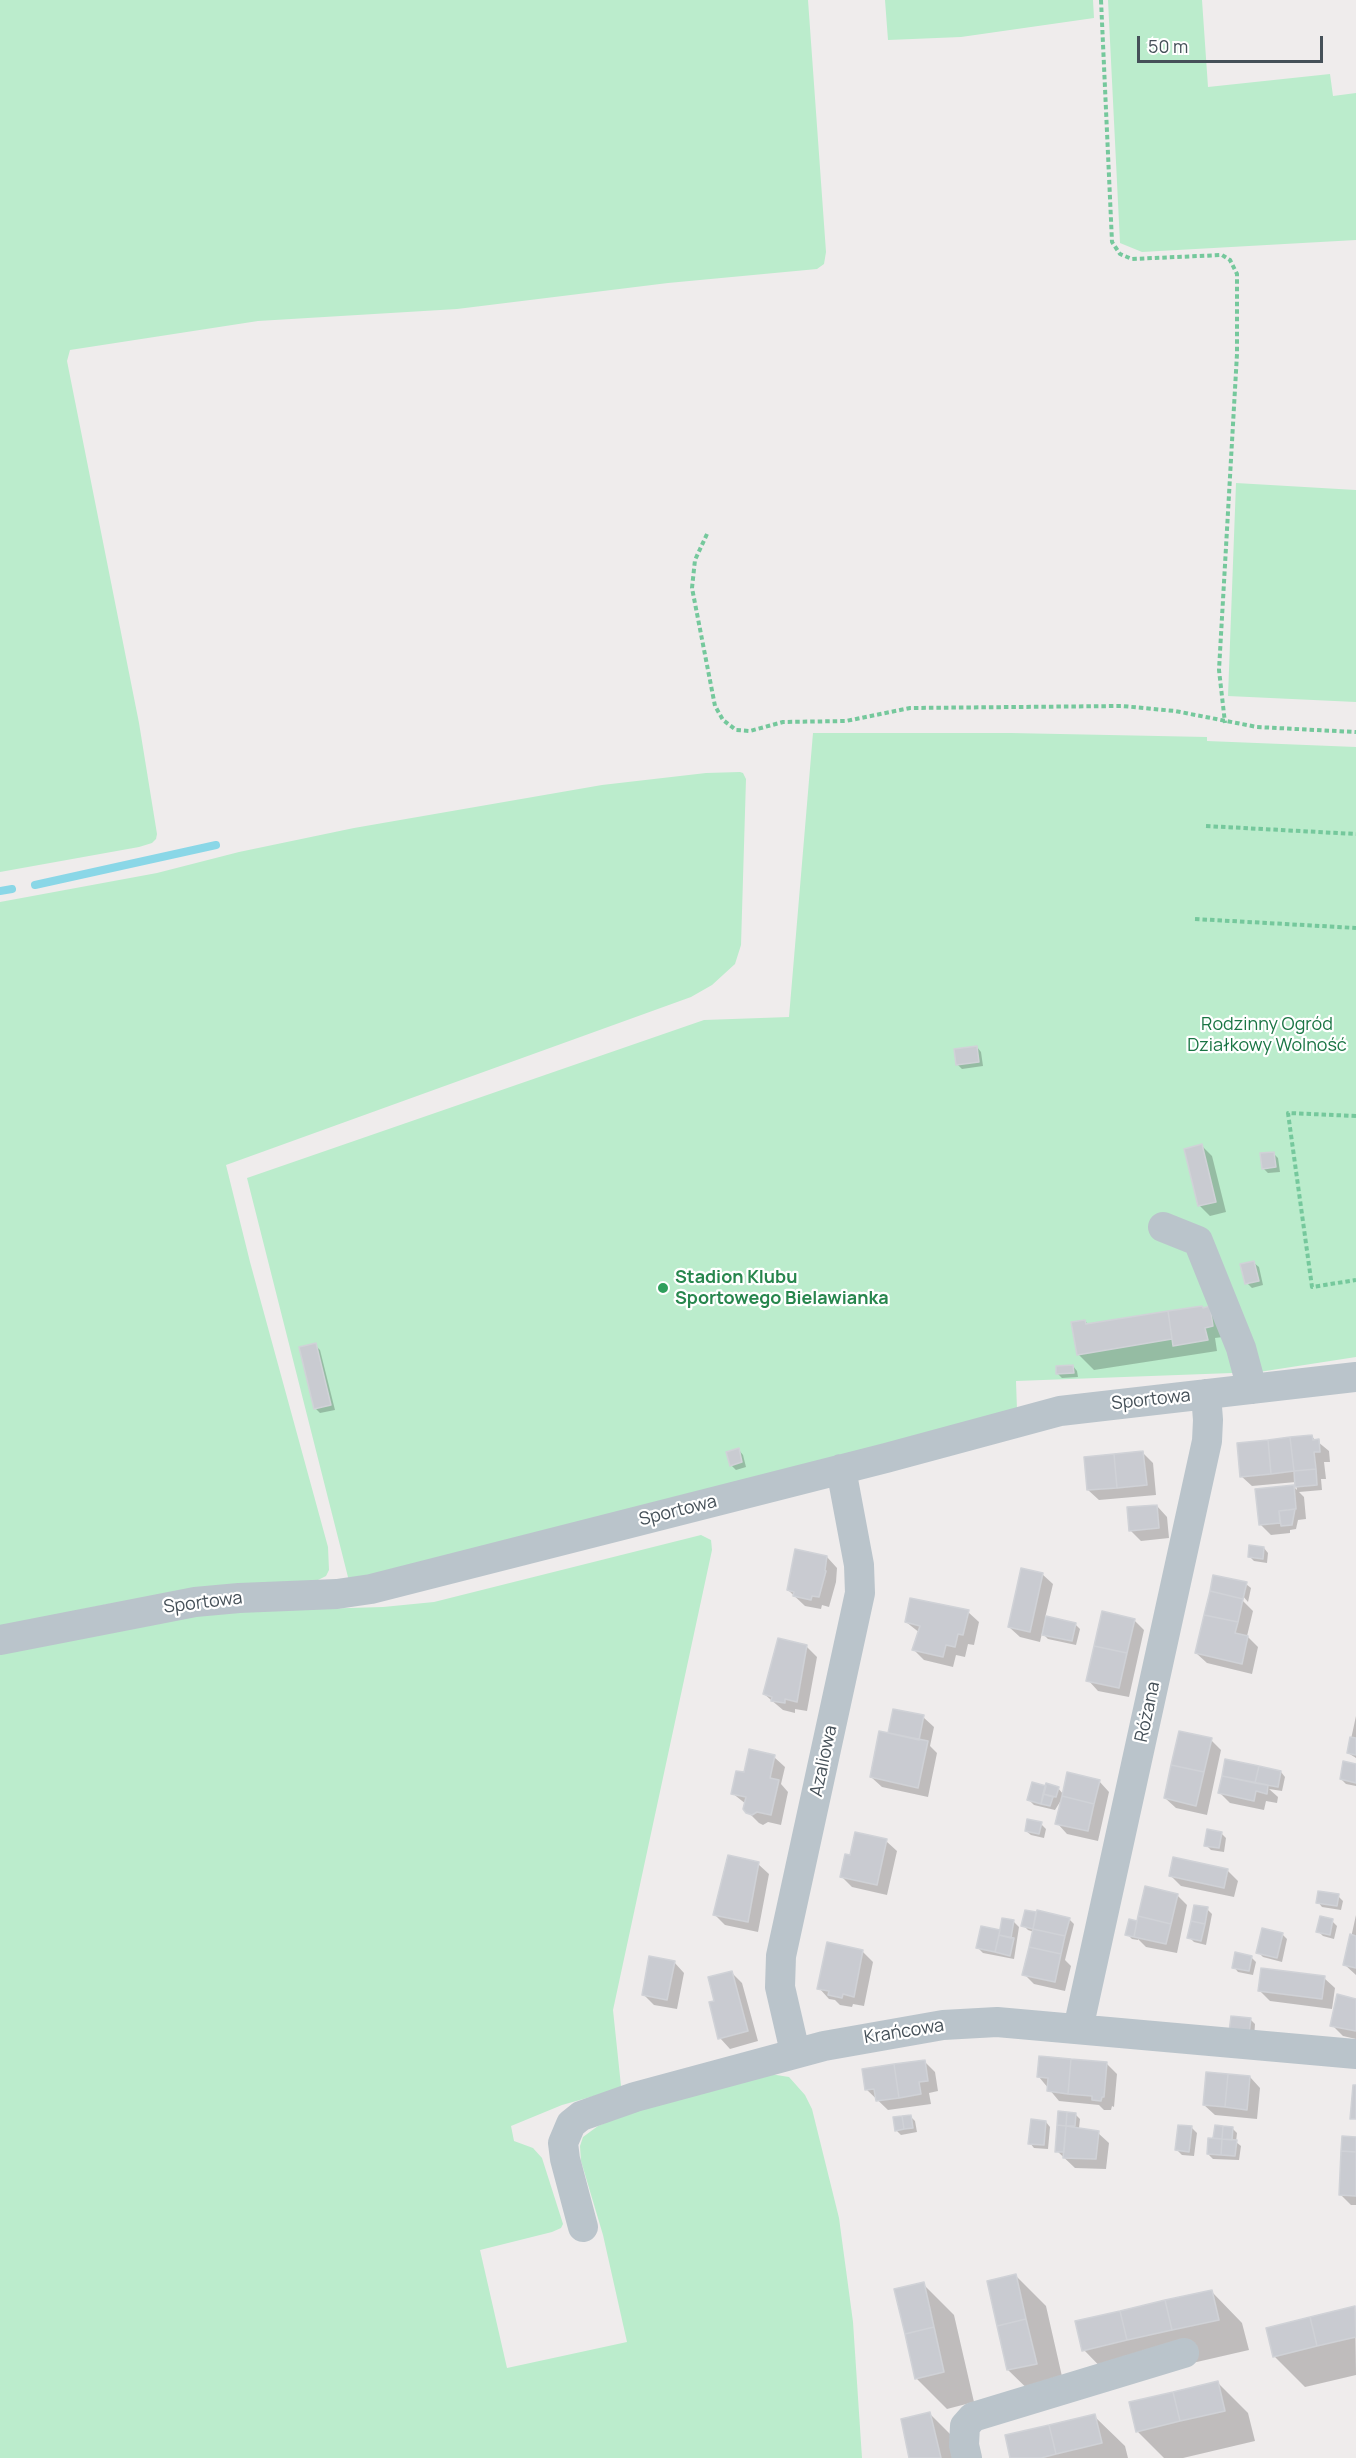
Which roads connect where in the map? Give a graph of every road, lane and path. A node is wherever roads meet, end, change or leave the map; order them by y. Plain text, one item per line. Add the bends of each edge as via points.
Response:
1 (1101, 0) edge
2 (707, 534) dead end
3 (1225, 723) junction
4 (1356, 732) edge
5 (1206, 826) dead end
6 (1356, 834) edge
7 (1195, 919) dead end
8 (1356, 928) edge
9 (1356, 1116) edge
10 (1163, 1227) dead end
11 (1356, 1280) edge
12 (1356, 1377) edge
13 (1252, 1389) junction
14 (1206, 1394) junction
15 (841, 1469) junction
16 (0, 1640) edge
17 (1078, 2029) junction
18 (795, 2052) junction
19 (1356, 2054) edge
20 (583, 2228) dead end
21 (1184, 2353) dead end
22 (967, 2458) edge

1 - 3 path via 1112,242 1120,254 1132,259 1222,255 1230,260 1237,274 1237,354 1219,670
2 - 3 path via 695,560 692,588 715,706 723,720 736,730 750,731 783,722 846,721 910,708 965,707 1122,706 1175,711
3 - 4 path
5 - 6 path
7 - 8 path
9 - 11 path via 1288,1113 1312,1287
10 - 13 street via 1198,1241 1241,1348
12 - 13 street, Sportowa
13 - 14 street, Sportowa
14 - 15 street, Sportowa via 1050,1413
14 - 17 street, Różana via 1207,1441
15 - 16 street, Sportowa via 357,1592 195,1602
15 - 18 street, Azaliowa via 859,1565 860,1593 781,1956 780,1986
17 - 18 street, Krańcowa via 998,2022 956,2023
17 - 19 street, Krańcowa
18 - 20 street, Krańcowa via 635,2097 581,2116 571,2124 563,2143
21 - 22 street via 974,2417 964,2426

